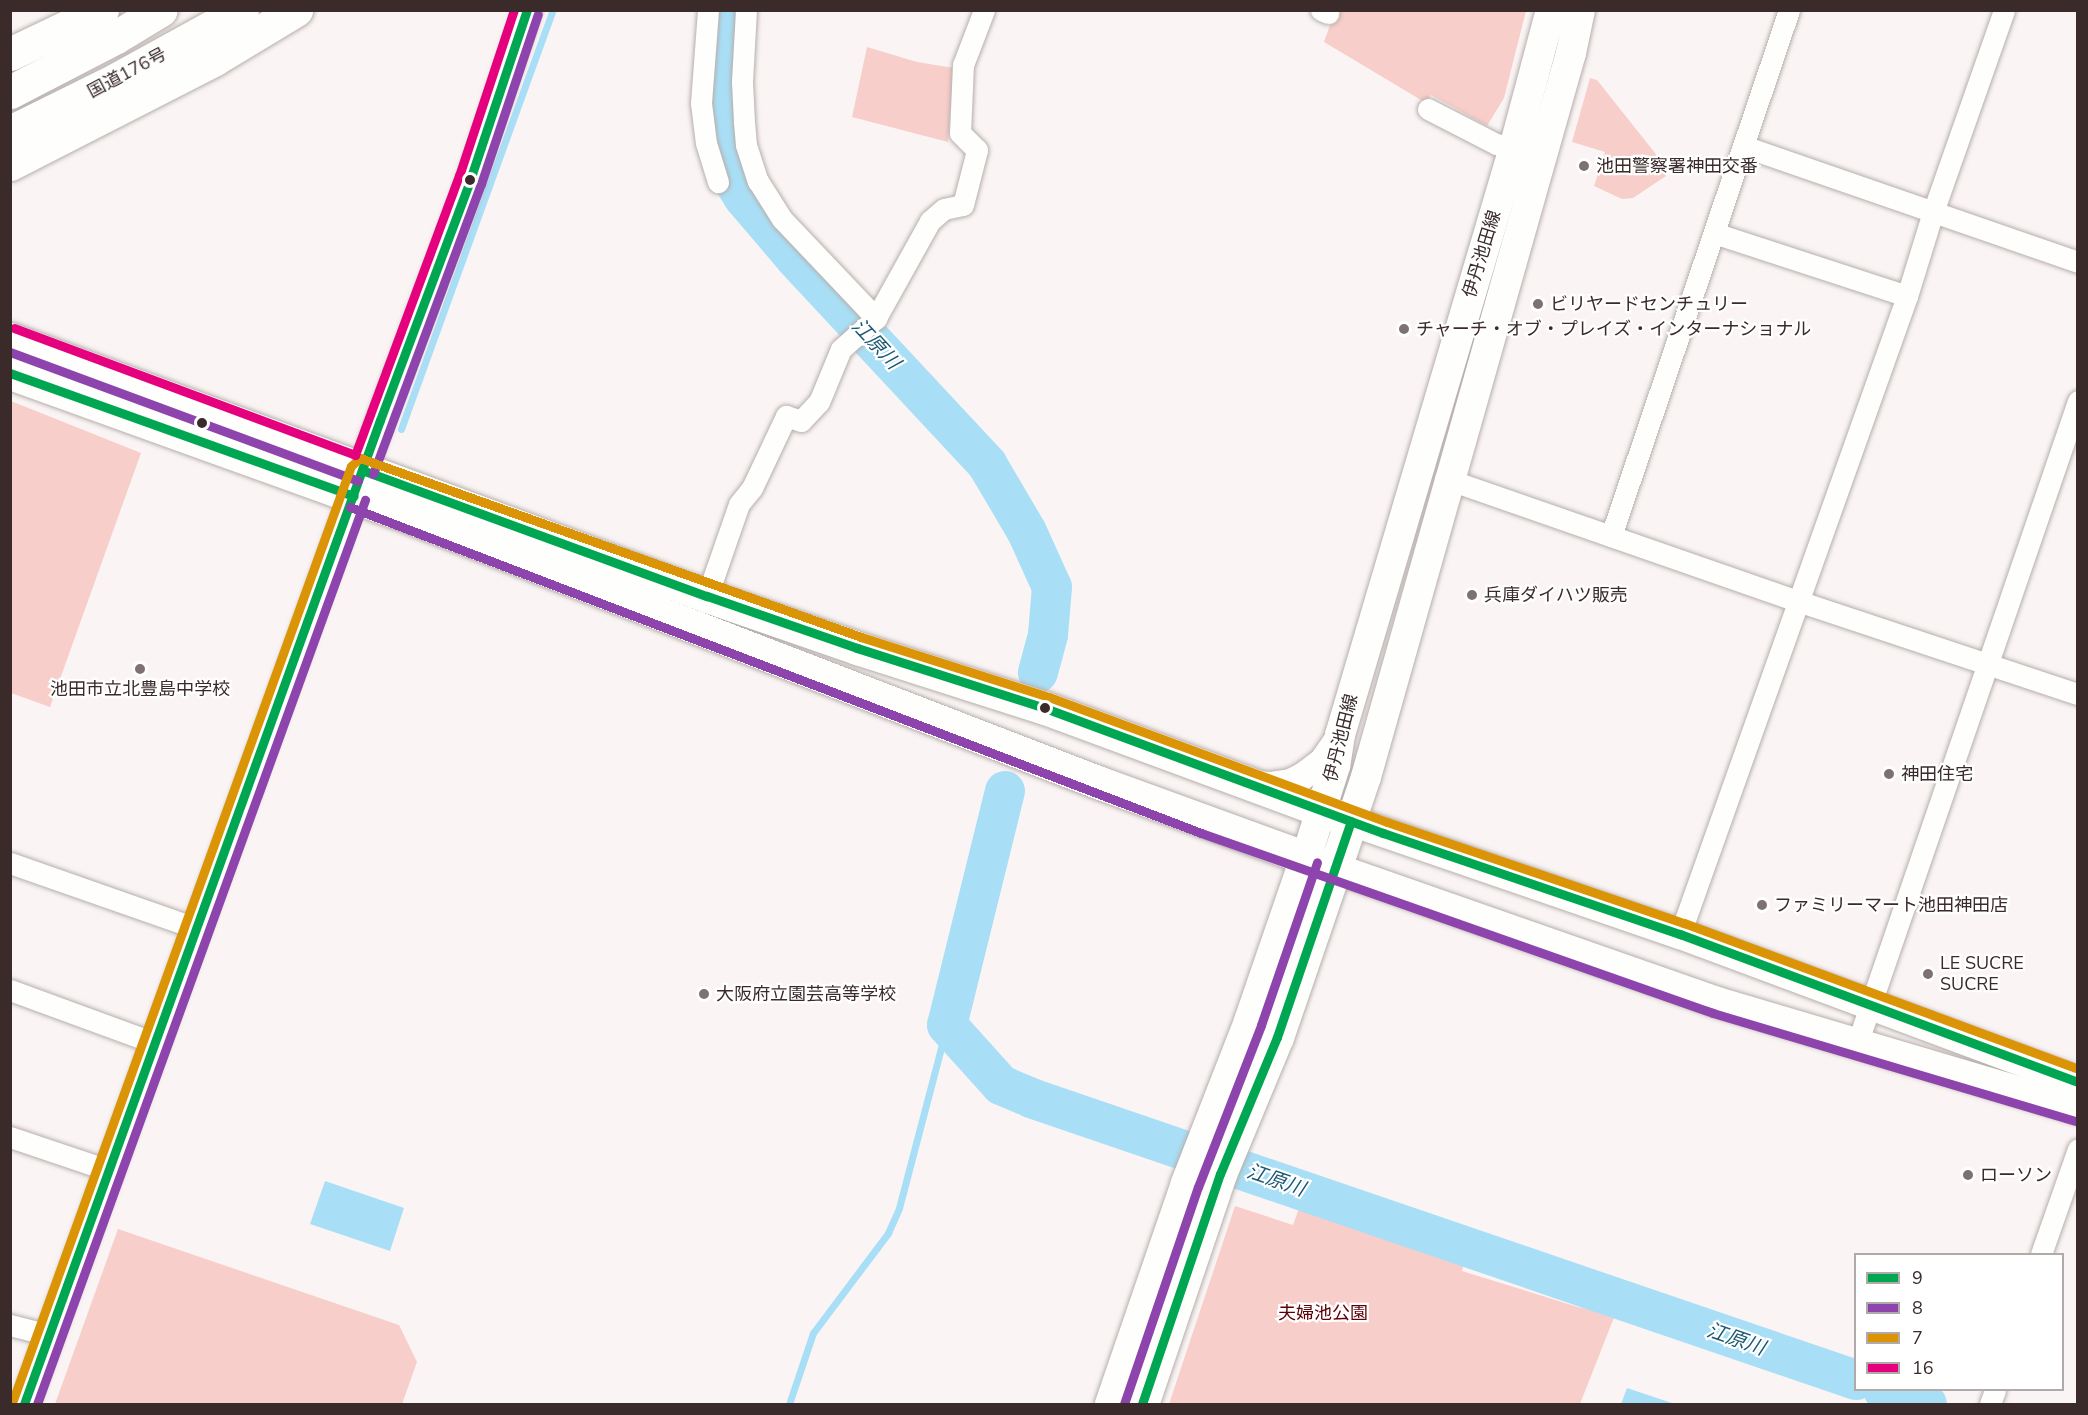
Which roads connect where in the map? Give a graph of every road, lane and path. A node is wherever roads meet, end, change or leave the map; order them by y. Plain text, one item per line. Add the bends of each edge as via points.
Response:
1 (102, 10) edge
2 (161, 10) edge
3 (242, 10) edge
4 (296, 10) edge
5 (708, 10) edge
6 (746, 10) edge
7 (984, 10) edge
8 (1551, 10) edge
9 (1580, 10) edge
10 (1789, 10) edge
11 (2004, 10) edge
12 (527, 11) edge
13 (10, 54) edge
14 (10, 92) edge
15 (1428, 109) dead end
16 (10, 132) edge
17 (1743, 146) junction
18 (1514, 148) junction
19 (10, 164) edge
20 (718, 182) dead end
21 (1933, 212) junction
22 (1714, 233) junction
23 (2078, 262) edge
24 (1908, 296) junction
25 (876, 318) junction
26 (10, 339) edge
27 (10, 373) edge
28 (2078, 401) edge
29 (1450, 480) junction
30 (358, 483) junction
31 (1611, 536) junction
32 (707, 596) junction
33 (1798, 601) junction
34 (1986, 662) junction
35 (2078, 694) edge
36 (1340, 735) junction
37 (1251, 784) junction
38 (1336, 816) junction
39 (1306, 858) junction
40 (10, 863) edge
41 (1336, 869) junction
42 (196, 928) junction
43 (1680, 934) junction
44 (10, 990) edge
45 (1871, 1003) junction
46 (155, 1043) junction
47 (1857, 1044) junction
48 (2078, 1082) edge
49 (2078, 1109) edge
50 (10, 1137) edge
51 (2078, 1149) edge
52 (108, 1170) junction
53 (2042, 1253) edge
54 (10, 1325) edge
55 (49, 1335) junction
56 (24, 1404) edge
57 (1111, 1404) edge
58 (1142, 1404) edge

1 - 13 highway
2 - 14 highway
3 - 16 highway, 国道176号
4 - 19 highway via 215,59
5 - 20 street via 701,103 706,143
6 - 25 street via 744,122 746,145 758,181 782,219
7 - 25 street via 963,65 960,134 977,150 963,205 944,209 930,220
8 - 18 main road, 伊丹池田線
9 - 29 main road, 伊丹池田線
10 - 17 street
11 - 21 street
12 - 30 street via 470,180
15 - 18 street via 1496,144
17 - 21 street
17 - 22 street
18 - 36 main road, 伊丹池田線
21 - 23 street
21 - 24 street
22 - 24 street
22 - 31 street
24 - 33 street
25 - 32 street via 841,349 819,402 801,421 786,416 752,488 739,504
26 - 30 highway
27 - 30 highway
28 - 34 street
29 - 31 street
29 - 38 main road, 伊丹池田線 via 1366,777
30 - 32 highway
30 - 39 highway via 1100,783
30 - 42 street
31 - 33 street
32 - 37 highway via 1045,708
33 - 34 street
33 - 43 street
34 - 35 street
34 - 45 street
36 - 37 street via 1322,761 1302,776 1290,782
36 - 38 main road, 伊丹池田線 via 1335,766
37 - 38 highway
38 - 39 main road, 伊丹池田線
38 - 41 highway
38 - 43 main road
39 - 41 main road
39 - 57 highway
40 - 42 street
41 - 47 main road via 1717,1002
41 - 58 highway via 1277,1037 1220,1174
42 - 46 street
43 - 45 main road
44 - 46 street
45 - 47 street
45 - 48 main road
46 - 52 street
47 - 49 main road
50 - 52 street
51 - 53 street
52 - 55 street
54 - 55 street
55 - 56 street

